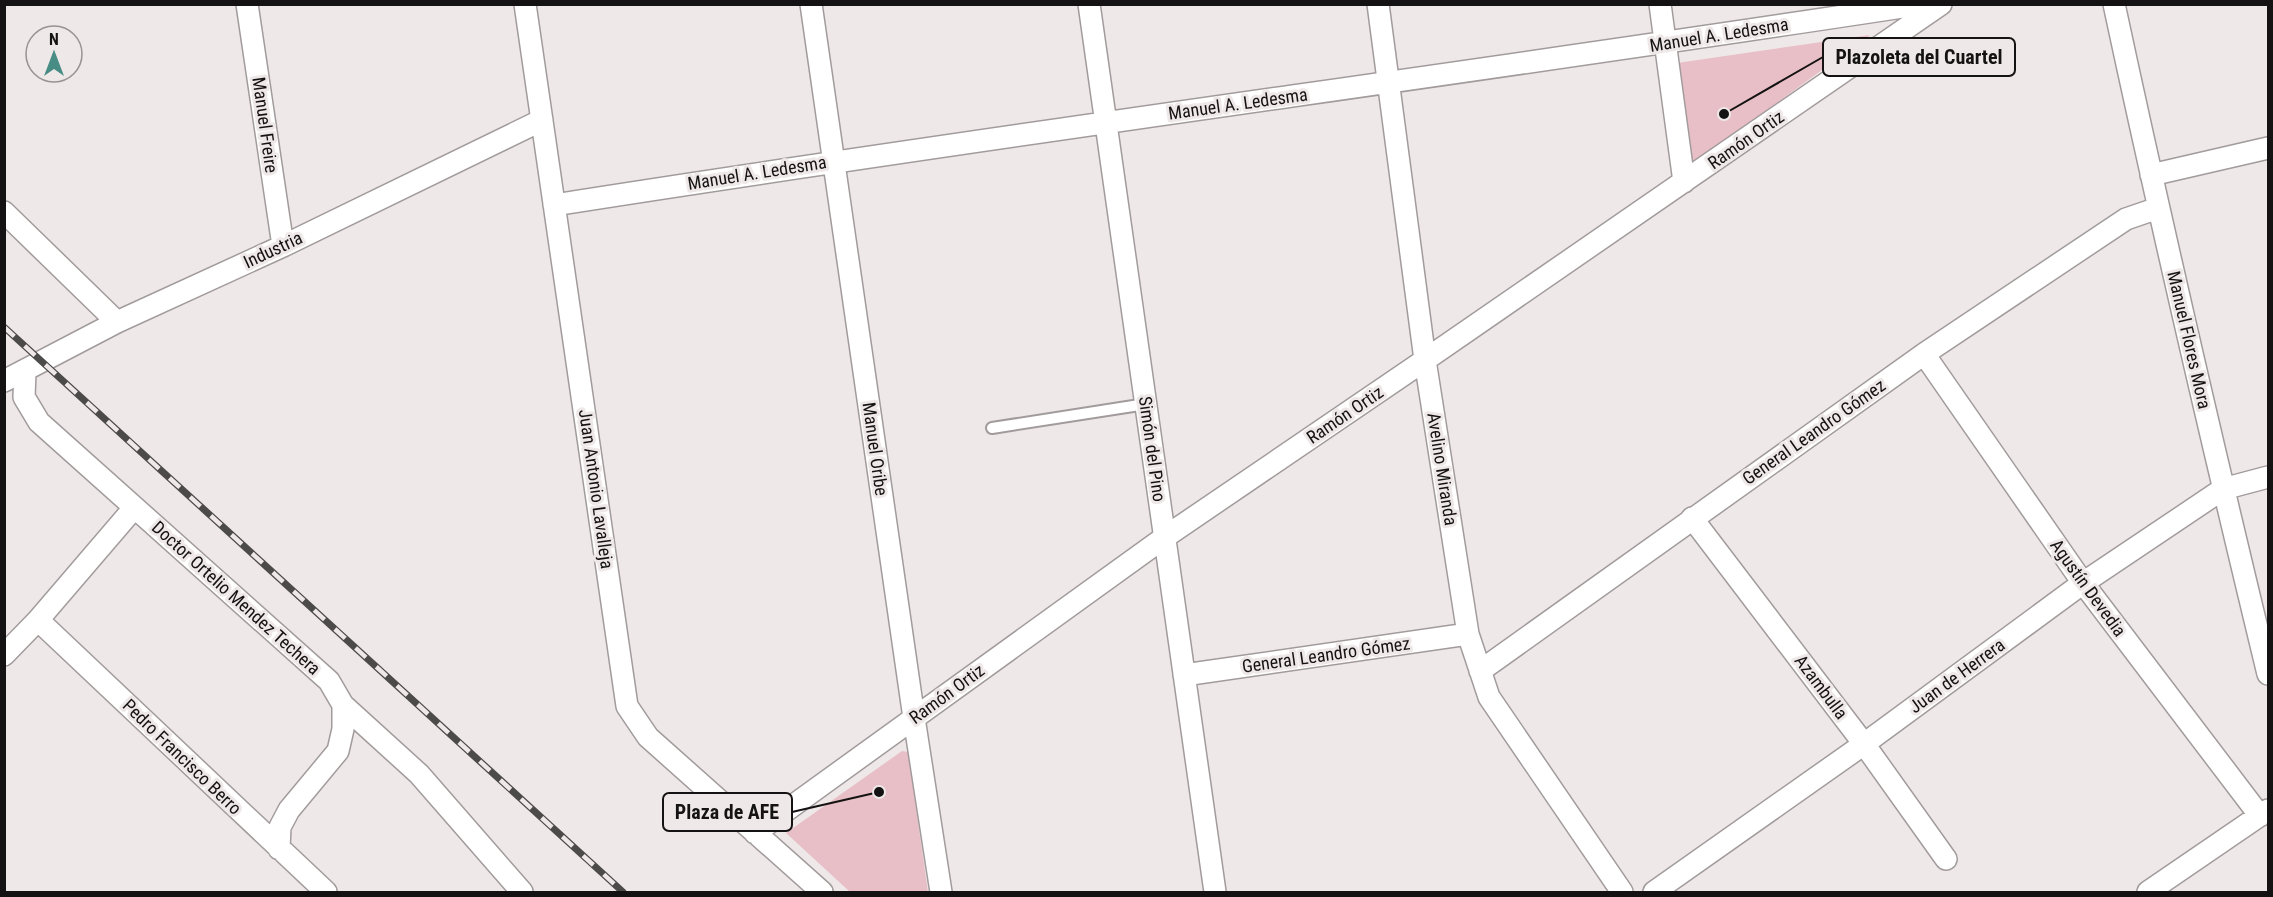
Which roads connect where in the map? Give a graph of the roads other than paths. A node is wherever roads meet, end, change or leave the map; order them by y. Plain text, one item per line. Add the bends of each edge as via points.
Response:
1 (247, 4) edge
2 (525, 4) edge
3 (811, 4) edge
4 (1089, 4) edge
5 (1377, 4) edge
6 (1660, 4) edge
7 (1922, 4) edge
8 (1941, 4) edge
9 (2114, 4) edge
10 (1665, 44) junction
11 (1388, 83) junction
12 (542, 120) junction
13 (1106, 123) junction
14 (2268, 148) edge
15 (833, 161) junction
16 (2151, 175) junction
17 (1684, 182) junction
18 (555, 204) junction
19 (2158, 208) junction
20 (4, 212) edge
21 (283, 246) junction
22 (117, 322) junction
23 (1924, 354) junction
24 (1425, 360) junction
25 (25, 372) junction
26 (4, 381) edge
27 (1146, 404) junction
28 (993, 428) dead end
29 (2268, 477) edge
30 (2223, 489) junction
31 (135, 508) junction
32 (1692, 518) junction
33 (1165, 537) junction
34 (2083, 583) junction
35 (38, 620) junction
36 (1468, 634) junction
37 (4, 655) edge
38 (1480, 670) junction
39 (2268, 674) edge
40 (1184, 675) junction
41 (343, 705) junction
42 (914, 718) junction
43 (1864, 744) junction
44 (2264, 813) edge
45 (755, 833) junction
46 (279, 849) junction
47 (1946, 860) dead end
48 (326, 892) edge
49 (522, 892) edge
50 (822, 892) edge
51 (941, 892) edge
52 (1215, 892) edge
53 (1622, 892) edge
54 (1654, 892) edge
55 (2148, 892) edge

1 - 21 street, Manuel Freire
2 - 12 street, Juan Antonio Lavalleja
3 - 15 street, Manuel Oribe
4 - 13 street, Simón del Pino
5 - 11 street, Avelino Miranda
6 - 10 street
7 - 10 street, Manuel A. Ledesma
8 - 17 street, Ramón Ortiz
9 - 16 street, Manuel Flores Mora
10 - 11 street, Manuel A. Ledesma
10 - 17 street
11 - 13 street, Manuel A. Ledesma
11 - 24 street, Avelino Miranda
12 - 18 street, Juan Antonio Lavalleja
12 - 21 street, Industria
13 - 15 street, Manuel A. Ledesma
13 - 27 street, Simón del Pino
14 - 16 street
15 - 18 street, Manuel A. Ledesma
15 - 42 street, Manuel Oribe
16 - 19 street, Manuel Flores Mora
17 - 24 street, Ramón Ortiz
18 - 45 street, Juan Antonio Lavalleja via 627,706 648,737
19 - 23 street, General Leandro Gómez via 2126,219
19 - 30 street, Manuel Flores Mora
20 - 22 street
21 - 22 street, Industria
22 - 25 street, Industria
23 - 32 street, General Leandro Gómez
23 - 34 street, Agustín Devedia
24 - 33 street, Ramón Ortiz
24 - 36 street, Avelino Miranda
25 - 26 street, Industria
25 - 31 street, Doctor Ortelio Mendez Techera via 24,397 39,422
27 - 28 lane
27 - 33 street, Simón del Pino
29 - 30 street, Juan de Herrera
30 - 34 street, Juan de Herrera
30 - 39 street, Manuel Flores Mora
31 - 35 street
31 - 41 street, Doctor Ortelio Mendez Techera via 329,681
32 - 38 street, General Leandro Gómez
32 - 43 street, Azambulla
33 - 40 street, Simón del Pino
33 - 42 street, Ramón Ortiz
34 - 43 street, Juan de Herrera
34 - 44 street, Agustín Devedia
35 - 37 street
35 - 46 street, Pedro Francisco Berro
36 - 38 street, Avelino Miranda
36 - 40 street, General Leandro Gómez
38 - 53 street, Avelino Miranda via 1489,697 1505,723
40 - 52 street, Simón del Pino
41 - 46 street via 338,751 289,810 280,827
41 - 49 street, Doctor Ortelio Mendez Techera via 419,774
42 - 45 street, Ramón Ortiz
42 - 51 street, Manuel Oribe
43 - 47 street, Azambulla
43 - 54 street, Juan de Herrera
44 - 55 street
45 - 50 street, Juan Antonio Lavalleja
46 - 48 street, Pedro Francisco Berro

